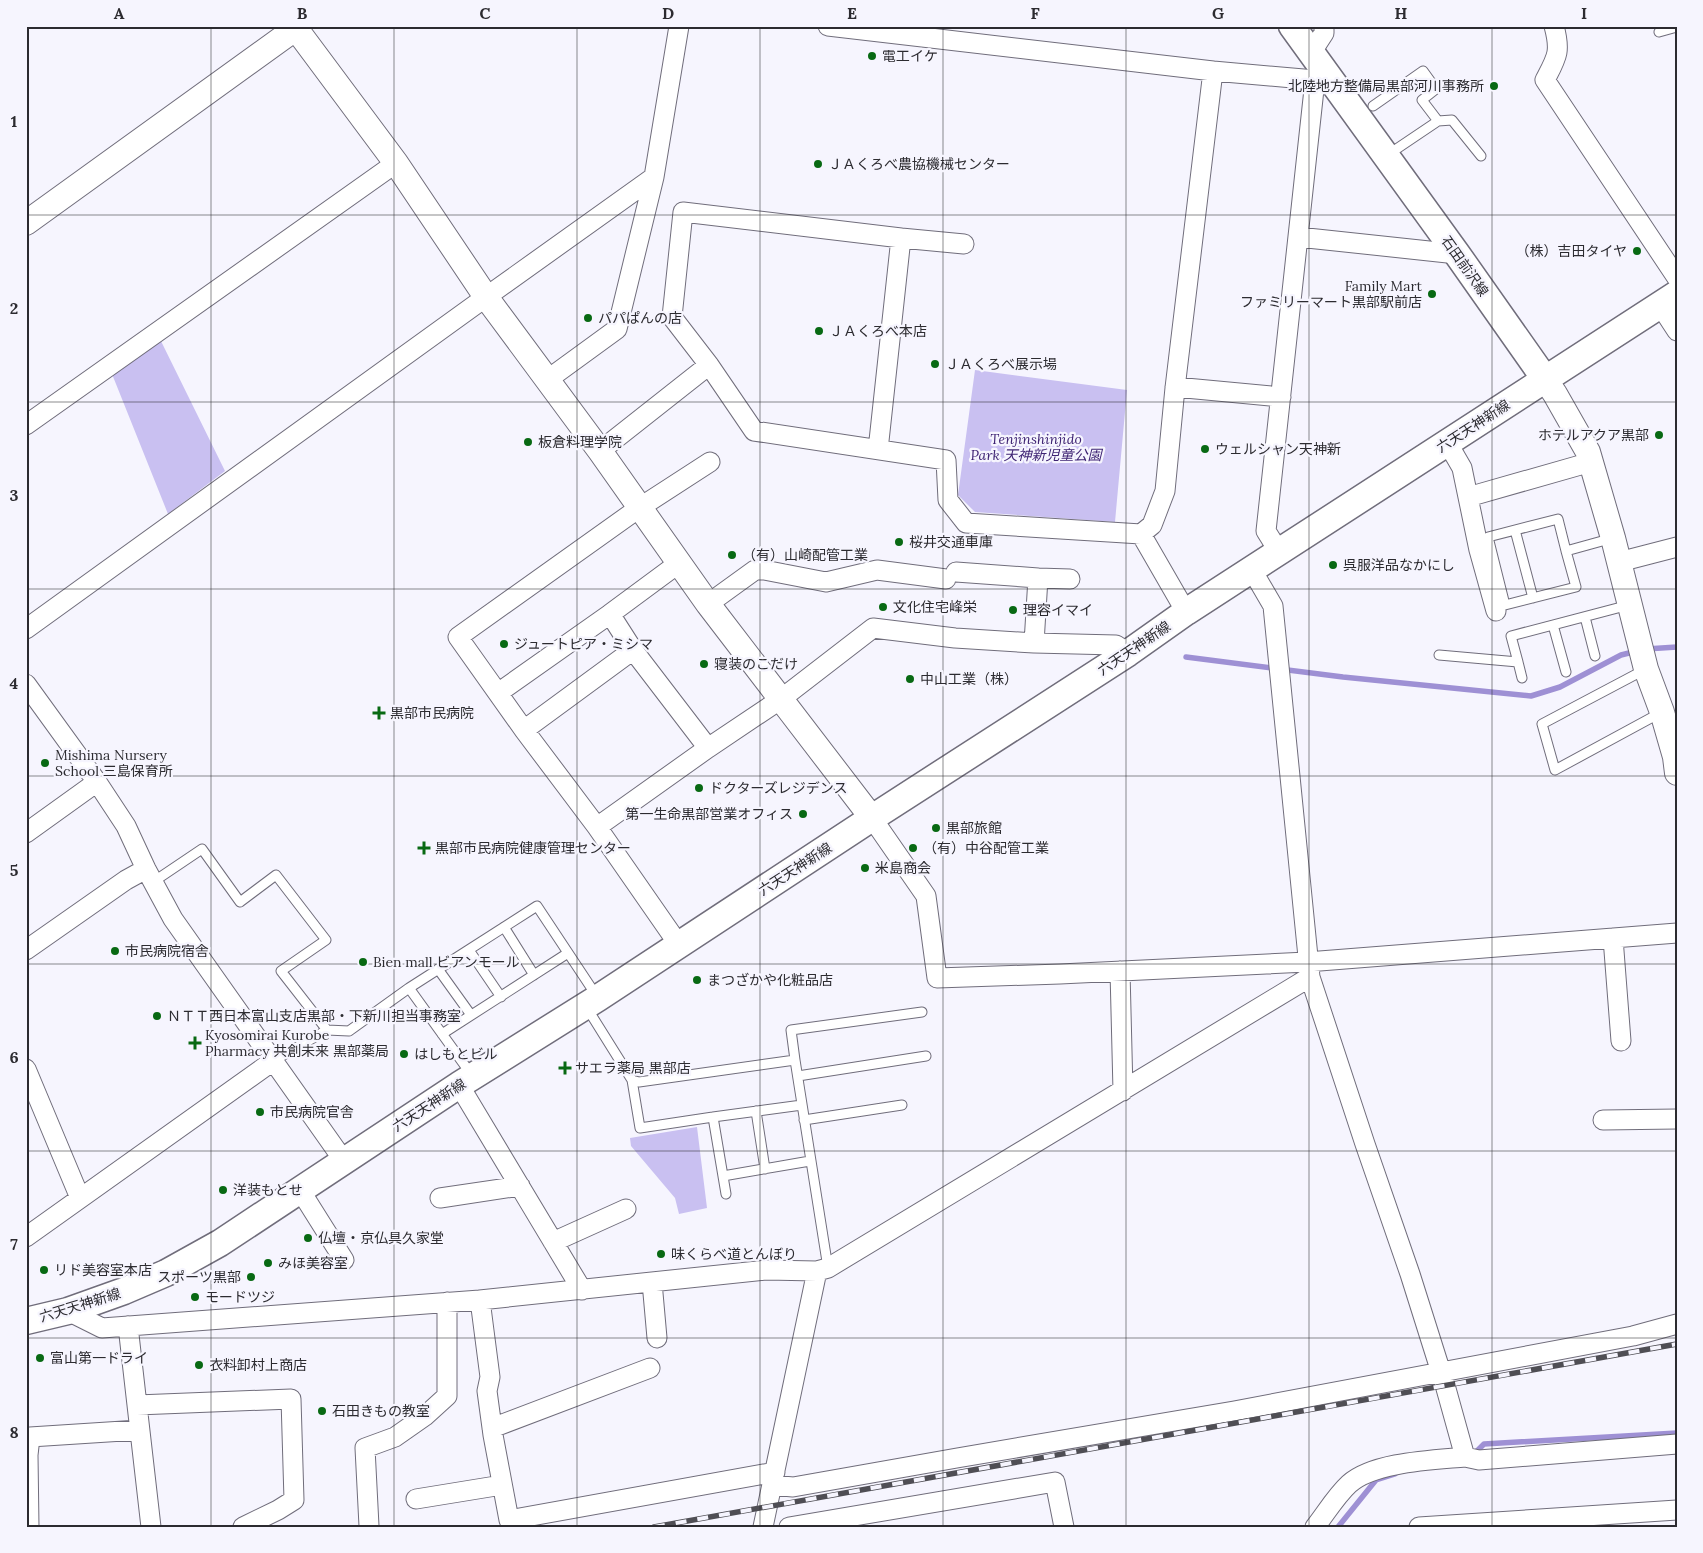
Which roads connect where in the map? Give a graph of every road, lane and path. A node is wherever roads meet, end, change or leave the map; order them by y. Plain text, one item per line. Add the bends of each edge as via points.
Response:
1 (678, 26) edge
2 (828, 26) edge
3 (1292, 26) edge
4 (1324, 26) edge
5 (1554, 26) edge
6 (296, 27) edge
7 (1677, 27) edge
8 (1659, 32) dead end
9 (1316, 68) junction
10 (1213, 71) junction
11 (1373, 106) dead end
12 (1438, 121) junction
13 (1386, 156) junction
14 (1481, 156) dead end
15 (396, 162) junction
16 (654, 178) junction
17 (26, 223) edge
18 (1298, 237) junction
19 (901, 238) junction
20 (964, 244) dead end
21 (1457, 254) junction
22 (1677, 278) edge
23 (486, 297) junction
24 (1669, 299) edge
25 (1677, 331) edge
26 (709, 365) junction
27 (1545, 379) junction
28 (547, 380) junction
29 (1175, 387) junction
30 (1281, 397) junction
31 (26, 425) edge
32 (1447, 442) junction
33 (878, 450) junction
34 (600, 451) junction
35 (710, 462) dead end
36 (1592, 462) junction
37 (1468, 497) junction
38 (639, 508) junction
39 (1514, 530) junction
40 (1141, 534) junction
41 (1613, 538) junction
42 (1677, 547) edge
43 (1566, 551) junction
44 (1279, 552) junction
45 (1619, 562) junction
46 (679, 563) junction
47 (1252, 570) junction
48 (1038, 578) junction
49 (1070, 579) dead end
50 (1533, 598) junction
51 (708, 604) junction
52 (1629, 605) junction
53 (1496, 611) dead end
54 (1186, 612) junction
55 (610, 614) junction
56 (1585, 617) junction
57 (1553, 625) junction
58 (26, 629) edge
59 (1034, 643) junction
60 (634, 650) junction
61 (1128, 653) junction
62 (1439, 655) dead end
63 (1595, 656) dead end
64 (1518, 662) junction
65 (1646, 669) junction
66 (1566, 672) dead end
67 (1522, 678) dead end
68 (26, 684) edge
69 (498, 694) junction
70 (781, 699) junction
71 (1662, 712) junction
72 (524, 730) junction
73 (708, 748) junction
74 (1677, 773) edge
75 (97, 782) junction
76 (872, 818) junction
77 (597, 828) junction
78 (26, 833) edge
79 (149, 876) junction
80 (504, 927) junction
81 (1677, 933) edge
82 (1614, 938) junction
83 (679, 945) junction
84 (26, 950) edge
85 (469, 950) junction
86 (568, 953) junction
87 (438, 969) junction
88 (1309, 970) junction
89 (1120, 971) junction
90 (534, 975) junction
91 (409, 988) junction
92 (500, 996) junction
93 (592, 1002) junction
94 (922, 1012) dead end
95 (472, 1015) junction
96 (327, 1030) junction
97 (442, 1034) junction
98 (1621, 1041) dead end
99 (926, 1056) dead end
100 (795, 1060) junction
101 (273, 1061) junction
102 (26, 1069) edge
103 (798, 1076) junction
104 (632, 1080) junction
105 (466, 1081) junction
106 (1123, 1091) junction
107 (802, 1105) junction
108 (902, 1105) dead end
109 (756, 1111) junction
110 (713, 1117) junction
111 (1677, 1119) edge
112 (804, 1120) junction
113 (1603, 1120) dead end
114 (344, 1161) junction
115 (810, 1161) junction
116 (765, 1169) junction
117 (723, 1176) junction
118 (520, 1186) junction
119 (300, 1190) junction
120 (726, 1194) dead end
121 (80, 1198) junction
122 (440, 1198) dead end
123 (626, 1209) dead end
124 (26, 1237) edge
125 (553, 1242) junction
126 (344, 1260) dead end
127 (823, 1270) junction
128 (652, 1282) junction
129 (582, 1290) junction
130 (480, 1300) junction
131 (447, 1302) junction
132 (68, 1310) junction
133 (26, 1321) edge
134 (1677, 1324) edge
135 (128, 1326) junction
136 (657, 1338) dead end
137 (650, 1368) dead end
138 (1441, 1373) junction
139 (137, 1405) junction
140 (492, 1428) junction
141 (139, 1430) junction
142 (1677, 1444) edge
143 (1464, 1457) junction
144 (773, 1478) junction
145 (502, 1485) junction
146 (416, 1499) dead end
147 (1677, 1510) edge
148 (369, 1526) edge
149 (28, 1527) edge
150 (151, 1527) edge
151 (243, 1527) edge
152 (763, 1527) edge
153 (789, 1527) edge
154 (1064, 1527) edge
155 (1315, 1527) edge
156 (1419, 1527) edge

1 - 16 street
2 - 10 street
3 - 9 main road, 石田前沢線
4 - 9 street
5 - 22 street via 1558,57 1545,80
6 - 15 street
6 - 17 street
7 - 8 lane
9 - 10 street
9 - 13 main road, 石田前沢線
9 - 18 street
10 - 29 street
11 - 12 lane via 1423,71 1436,89 1422,100
12 - 13 lane
12 - 14 lane via 1452,120
13 - 21 main road, 石田前沢線
15 - 23 street
15 - 31 street
16 - 23 street
16 - 28 street via 617,329
18 - 21 street
18 - 30 street
19 - 20 street
19 - 26 street via 683,212 672,317
19 - 33 street
21 - 27 main road, 石田前沢線
23 - 28 street
23 - 58 street
24 - 25 street
24 - 27 main road
26 - 33 street via 754,432
26 - 34 street
27 - 32 main road, 六天天神新線
27 - 36 street
28 - 34 street
29 - 30 street
29 - 40 street via 1165,491 1152,525
30 - 44 street via 1266,531
32 - 37 street via 1462,468
32 - 44 main road, 六天天神新線
33 - 40 street via 946,460 948,500 966,523
34 - 38 street
35 - 38 street
36 - 37 street
36 - 41 street
37 - 53 street
38 - 46 street
38 - 69 street via 458,637
39 - 43 lane via 1558,519
39 - 50 lane
39 - 50 lane via 1488,537 1505,605
40 - 54 street
41 - 43 lane
41 - 45 street
42 - 45 street
43 - 50 lane via 1576,587
44 - 47 main road, 六天天神新線
45 - 52 street
46 - 51 street
46 - 55 street
47 - 54 main road, 六天天神新線
47 - 88 street via 1273,606
48 - 49 street
48 - 51 street via 876,570 826,582 755,570
48 - 59 street
51 - 70 street
52 - 56 lane
52 - 65 street
54 - 61 main road, 六天天神新線
55 - 60 street
55 - 69 street
56 - 57 lane
56 - 63 lane
57 - 64 lane via 1511,636
57 - 66 lane
59 - 61 street via 1116,645
59 - 70 street via 873,628
60 - 72 street
60 - 73 street
61 - 76 main road, 六天天神新線
62 - 64 lane
64 - 67 lane
65 - 71 street
65 - 71 lane via 1542,724 1555,770
68 - 75 street
69 - 72 street
70 - 73 street
70 - 76 street
71 - 74 street
72 - 77 street
73 - 77 street
75 - 78 street
75 - 79 street via 126,826
76 - 83 main road, 六天天神新線
76 - 89 street via 926,896 937,978
77 - 83 street
79 - 84 street via 126,880
79 - 96 lane via 202,849 240,902 276,876 326,940 281,971
79 - 101 street via 173,919
80 - 85 lane
80 - 86 lane via 537,906
80 - 90 lane
81 - 82 street
82 - 88 street
82 - 98 street
83 - 93 main road, 六天天神新線
85 - 87 lane
85 - 92 lane
86 - 90 lane
86 - 93 lane
87 - 91 lane
87 - 95 lane
88 - 89 street
88 - 106 street
88 - 138 street
89 - 106 street
90 - 92 lane
91 - 96 lane via 349,1031
91 - 97 lane
92 - 95 lane
93 - 104 lane
93 - 105 main road, 六天天神新線
94 - 100 lane via 791,1030
95 - 97 lane
96 - 101 lane
97 - 105 lane
99 - 103 lane
100 - 103 lane
100 - 104 lane via 639,1082
101 - 114 street
101 - 121 street
102 - 121 street
103 - 107 lane
104 - 110 lane via 640,1128
105 - 114 main road, 六天天神新線
105 - 118 street
106 - 127 street
107 - 109 lane
107 - 112 lane
108 - 112 lane
109 - 110 lane
109 - 116 lane
110 - 117 lane
111 - 113 street
112 - 115 lane
114 - 119 main road, 六天天神新線
115 - 116 lane
115 - 127 lane
116 - 117 lane
117 - 120 lane
118 - 122 street
118 - 125 street
119 - 126 street
119 - 132 main road, 六天天神新線 via 220,1243 166,1273
121 - 124 street
123 - 125 street
125 - 129 street
127 - 128 street via 766,1270
127 - 144 street
128 - 129 street
128 - 136 street
129 - 130 street
130 - 131 street
130 - 140 street via 490,1377 486,1390
131 - 135 street
131 - 148 street via 447,1396 395,1437 365,1448
132 - 133 main road, 六天天神新線
132 - 135 street via 102,1328
134 - 138 street via 1633,1336
135 - 139 street
137 - 140 street
138 - 143 street
138 - 144 street via 793,1487
139 - 141 street
139 - 151 street via 292,1400 294,1500
140 - 145 street
141 - 149 street via 30,1436
141 - 150 street
142 - 143 street via 1479,1460
143 - 155 street via 1396,1464 1370,1472 1350,1483
144 - 145 street via 509,1520
144 - 152 street
145 - 146 street
147 - 156 street
153 - 154 street via 1056,1482

